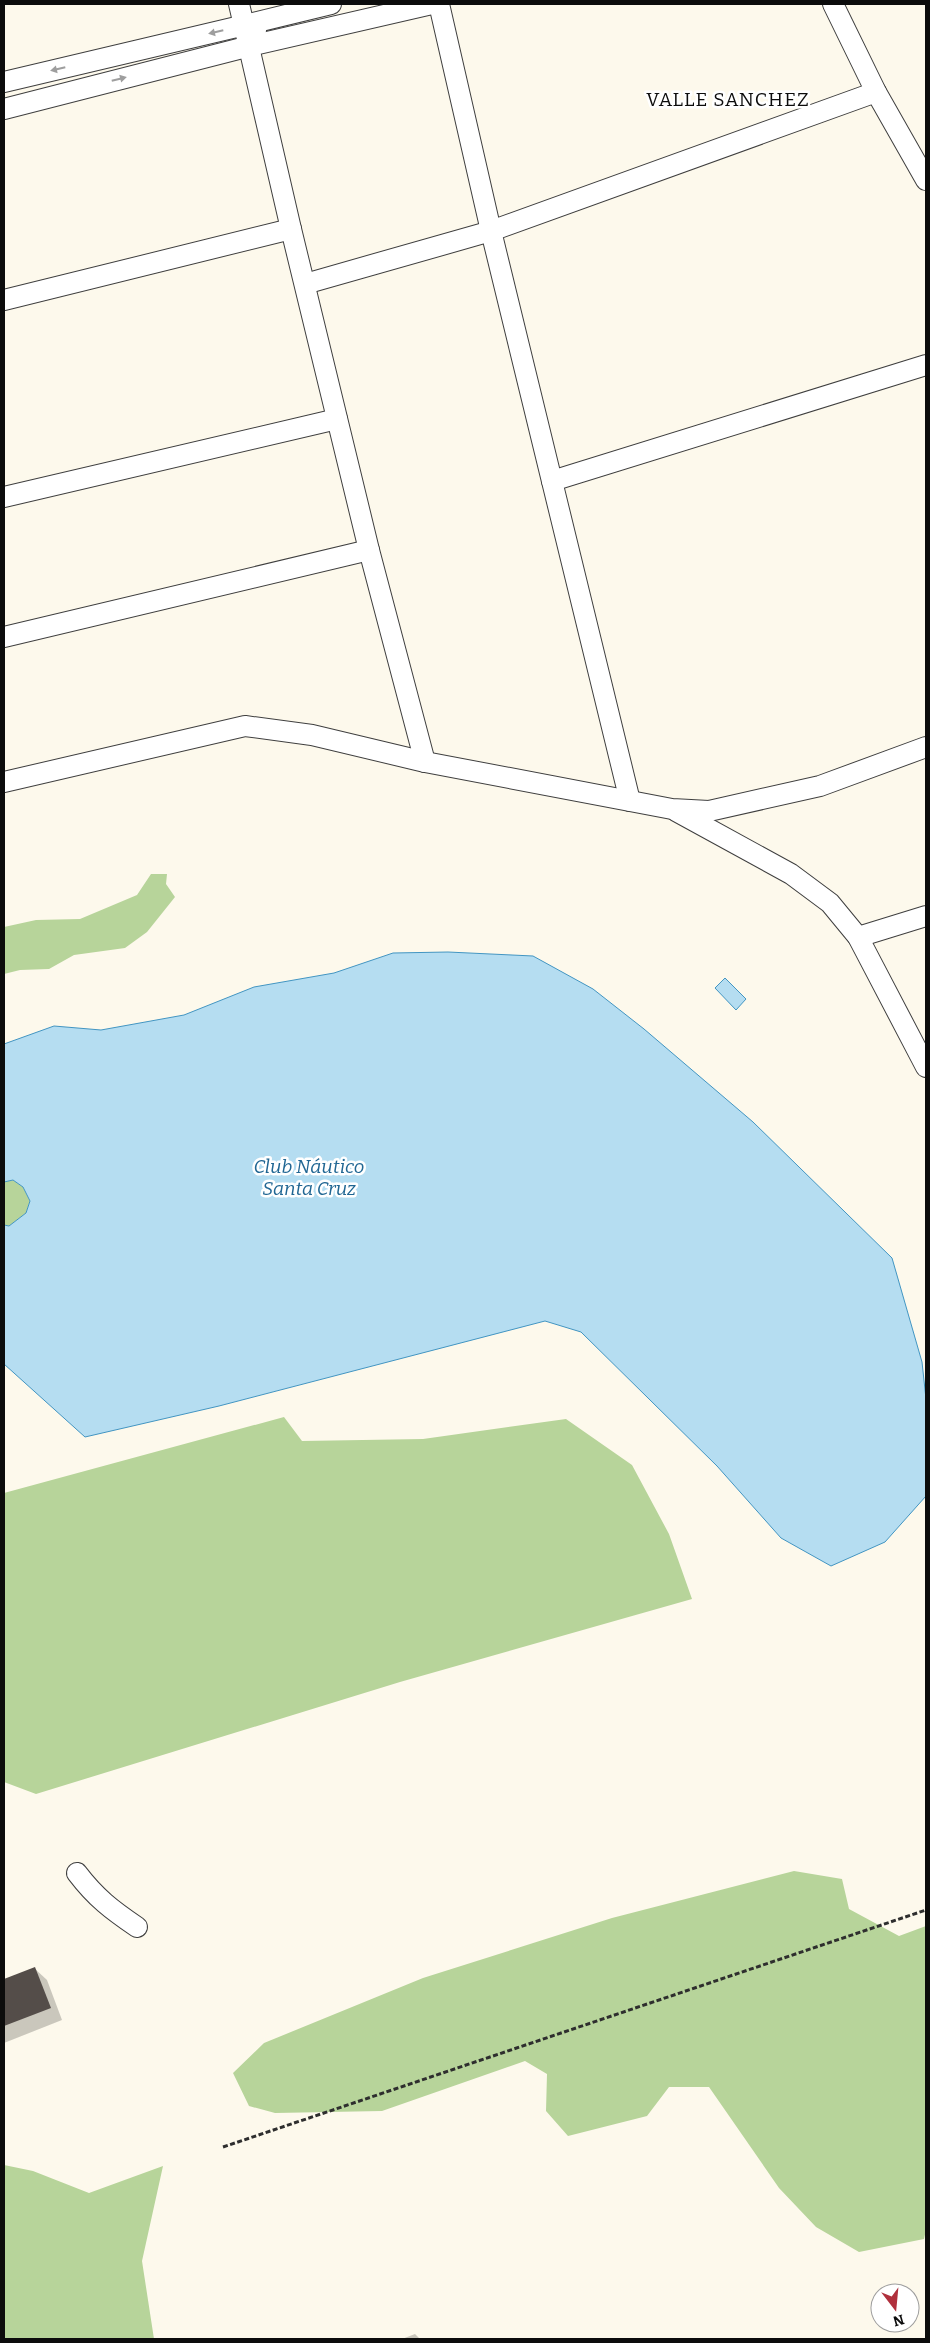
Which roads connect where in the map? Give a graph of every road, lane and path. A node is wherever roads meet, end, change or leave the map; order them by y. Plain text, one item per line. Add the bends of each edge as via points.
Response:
1 (240, 4) edge
2 (331, 4) edge
3 (432, 4) edge
4 (439, 4) edge
5 (834, 4) edge
6 (245, 25) junction
7 (279, 40) junction
8 (250, 46) junction
9 (4, 82) edge
10 (876, 92) junction
11 (4, 109) edge
12 (926, 180) edge
13 (291, 229) junction
14 (490, 231) junction
15 (305, 284) junction
16 (4, 300) edge
17 (926, 365) edge
18 (337, 419) junction
19 (552, 482) junction
20 (4, 497) edge
21 (369, 550) junction
22 (4, 637) edge
23 (926, 747) edge
24 (425, 762) junction
25 (4, 782) edge
26 (630, 801) junction
27 (672, 809) junction
28 (926, 916) edge
29 (858, 937) junction
30 (926, 1067) edge
31 (78, 1873) dead end
32 (926, 1910) edge
33 (138, 1927) dead end
34 (223, 2147) dead end

1 - 6 street
2 - 6 street
3 - 7 street
4 - 14 street
5 - 10 street
6 - 7 street
6 - 8 street
6 -> 9 street
7 - 8 street
11 -> 8 street
8 - 13 street
10 - 12 street
10 - 14 street
13 - 15 street
13 - 16 street
14 - 15 street
14 - 19 street
15 - 18 street
17 - 19 street
18 - 20 street
18 - 21 street
19 - 26 street
21 - 22 street
21 - 24 street
23 - 27 street via 820,786 709,811
24 - 25 street via 312,735 245,726
24 - 26 street
26 - 27 street
27 - 29 street via 791,874 830,903
28 - 29 street
29 - 30 street
31 - 33 street via 106,1906
32 - 34 path

